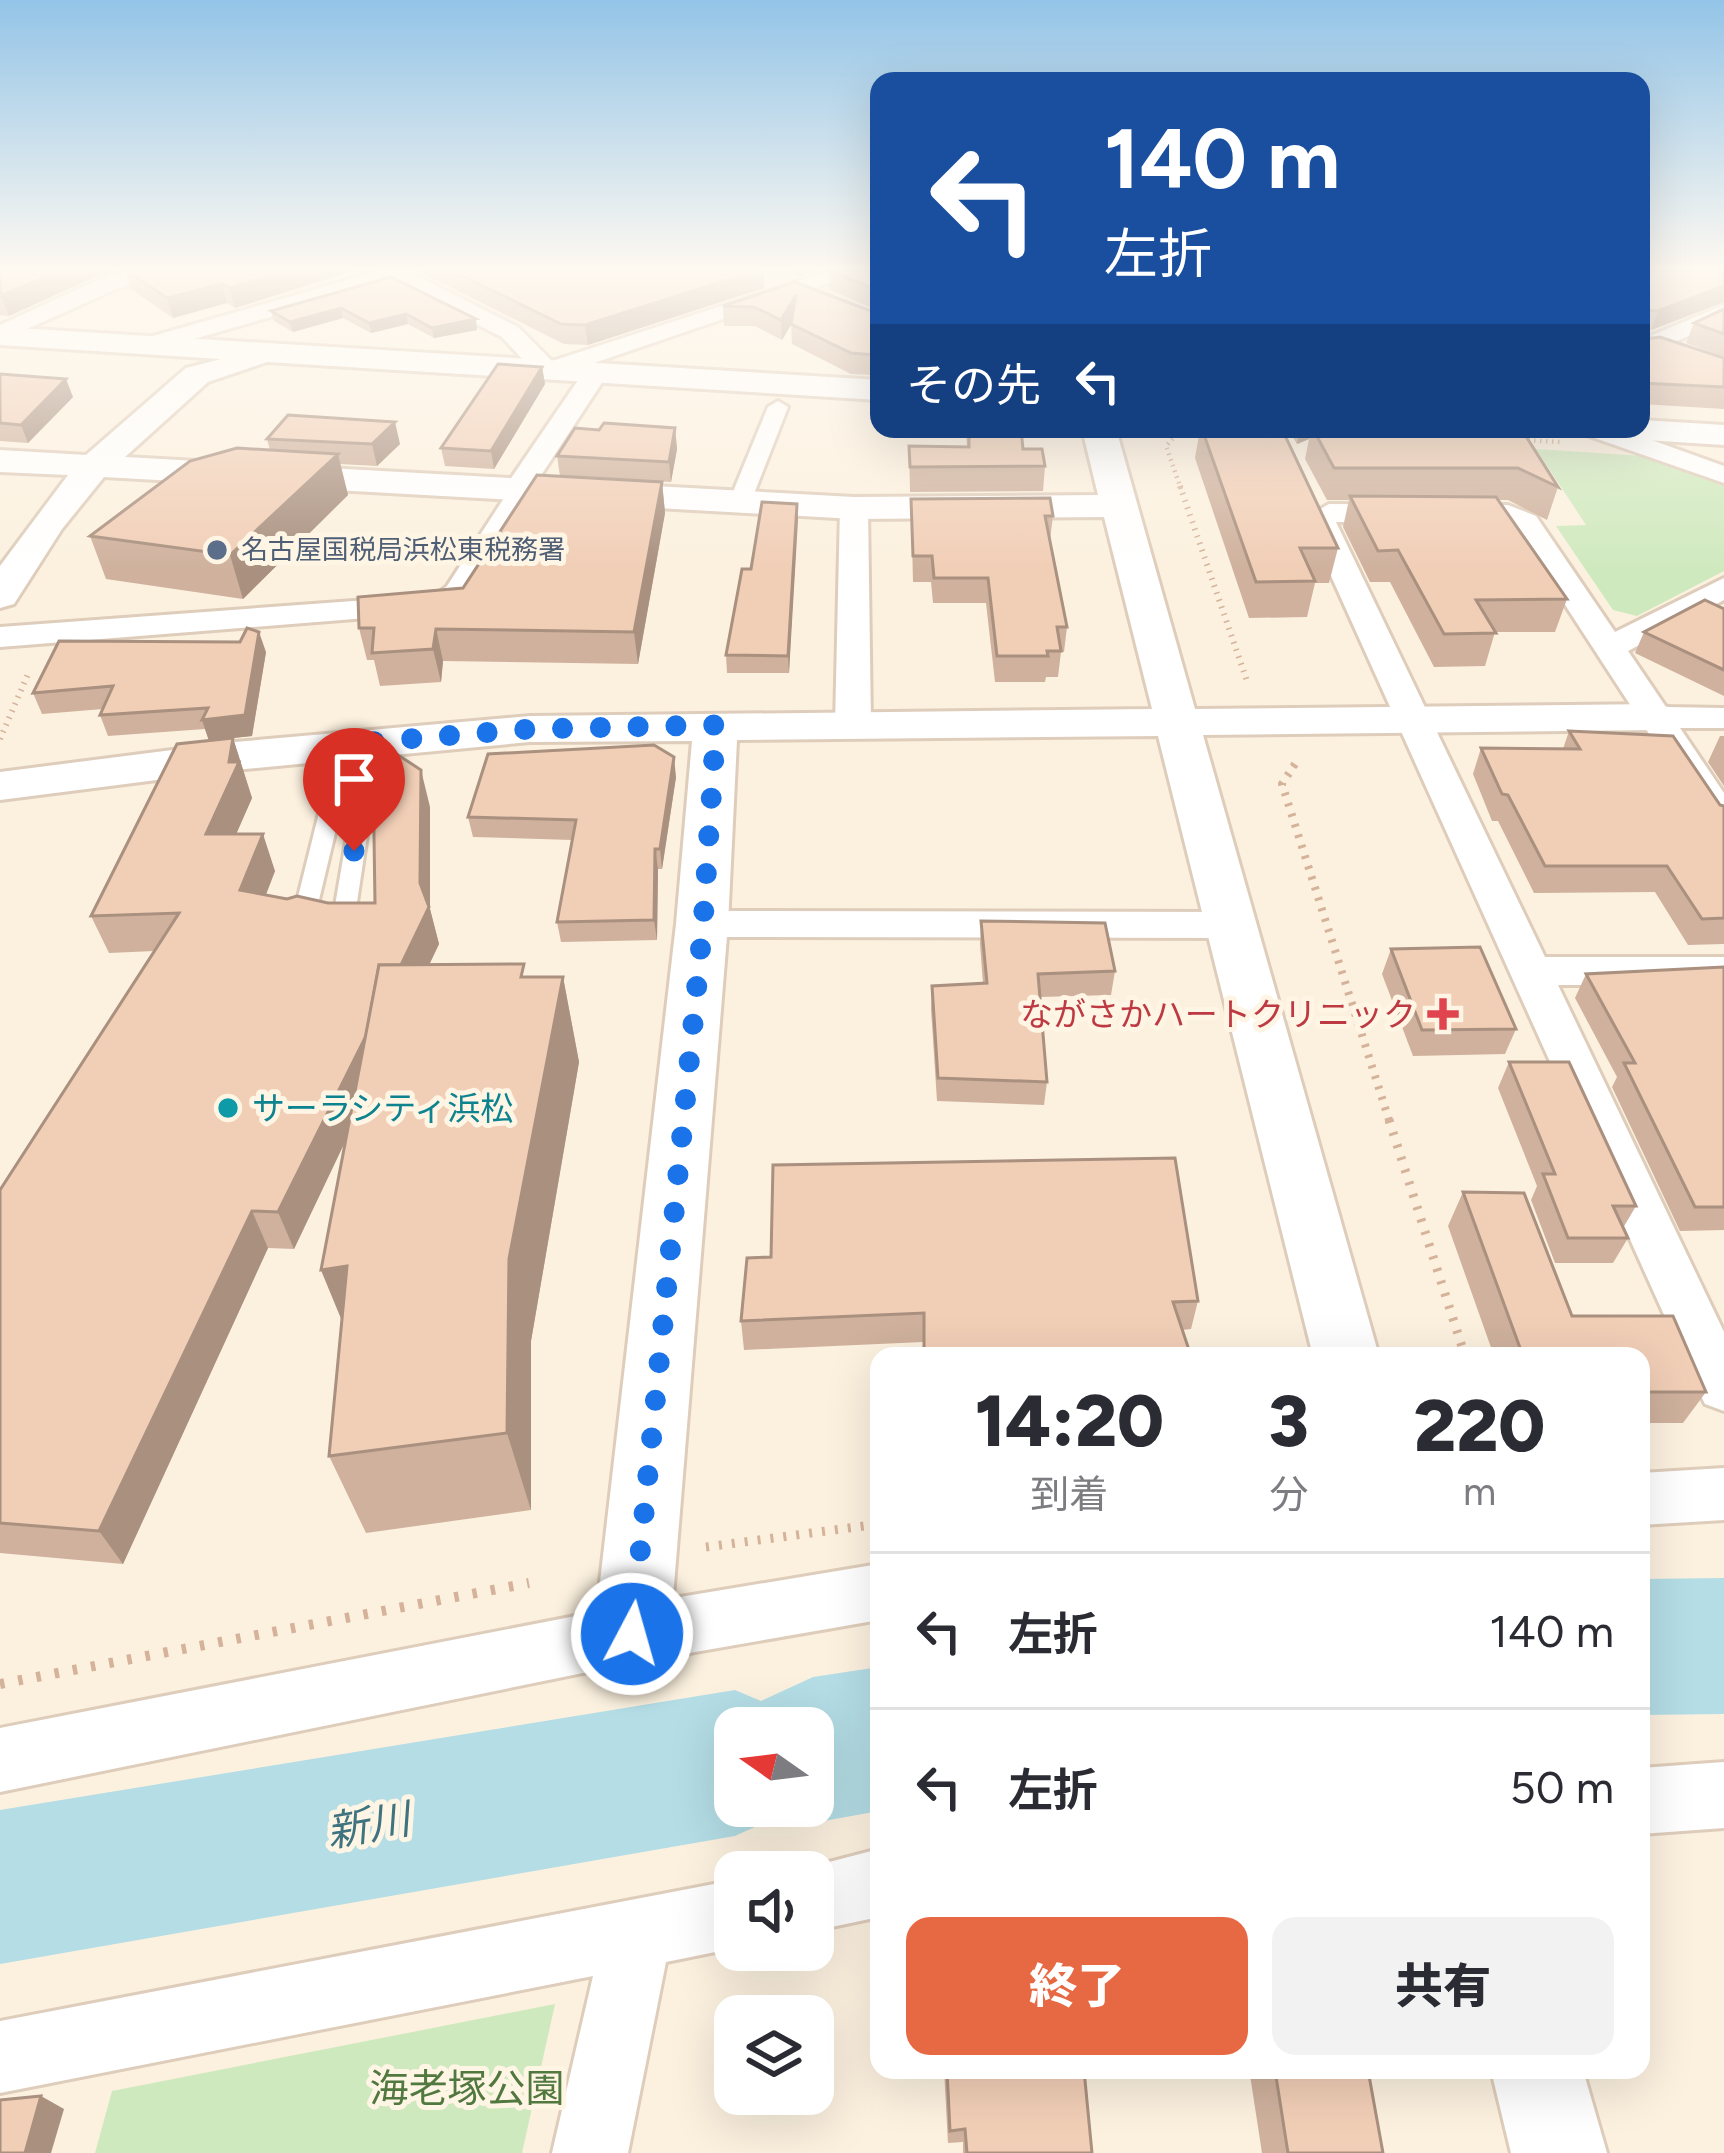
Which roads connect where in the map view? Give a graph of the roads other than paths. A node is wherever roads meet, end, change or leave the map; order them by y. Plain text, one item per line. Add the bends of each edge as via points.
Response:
1 (181, 369) edge
2 (523, 369) edge
3 (552, 369) edge
4 (547, 371) junction
5 (594, 375) junction
6 (870, 390) edge
7 (778, 407) dead end
8 (1650, 416) edge
9 (1724, 419) edge
10 (1650, 430) edge
11 (1724, 435) edge
12 (1101, 438) edge
13 (1620, 438) edge
14 (0, 461) edge
15 (95, 466) junction
16 (1724, 475) edge
17 (520, 490) junction
18 (739, 504) junction
19 (1119, 506) junction
20 (854, 508) junction
21 (1722, 588) edge
22 (0, 596) edge
23 (0, 637) edge
24 (1611, 647) junction
25 (1656, 717) junction
26 (1724, 718) edge
27 (1416, 719) junction
28 (1177, 720) junction
29 (716, 725) junction
30 (853, 725) junction
31 (359, 744) junction
32 (0, 786) edge
33 (1724, 820) edge
34 (703, 924) junction
35 (302, 925) edge
36 (1232, 925) junction
37 (342, 928) edge
38 (1533, 970) junction
39 (1724, 971) edge
40 (1344, 1347) edge
41 (1724, 1388) edge
42 (1724, 1494) edge
43 (1650, 1498) edge
44 (870, 1594) edge
45 (632, 1634) junction
46 (0, 1760) edge
47 (1724, 1796) edge
48 (1650, 1800) edge
49 (870, 1884) edge
50 (834, 1892) edge
51 (714, 1919) edge
52 (638, 1935) junction
53 (0, 2057) edge
54 (1539, 2079) edge
55 (590, 2153) edge
56 (1559, 2153) edge

1 - 15 street
2 - 4 street
3 - 4 street
4 - 5 street
5 - 6 street
5 - 17 street
7 - 18 street
8 - 9 street
10 - 11 street
12 - 19 street
13 - 16 street
14 - 15 street
15 - 17 street
15 - 22 street
17 - 18 street
17 - 23 street via 460,592 443,604
18 - 20 street
19 - 20 street
19 - 28 street
20 - 30 street
21 - 24 street
24 - 25 street
24 - 27 street via 1518,516 1314,508
25 - 26 street
25 - 27 street
25 - 33 street
27 - 28 street
27 - 38 street
28 - 30 street
28 - 36 street
29 - 30 street
29 - 31 street
29 - 34 street
31 - 32 street
31 - 35 lane
31 - 37 lane
34 - 36 street
34 - 45 street
36 - 40 street
38 - 39 street
38 - 41 street
42 - 43 street
44 - 45 street
45 - 46 street
47 - 48 street
49 - 50 street
51 - 52 street
52 - 53 street
52 - 55 street
54 - 56 street

